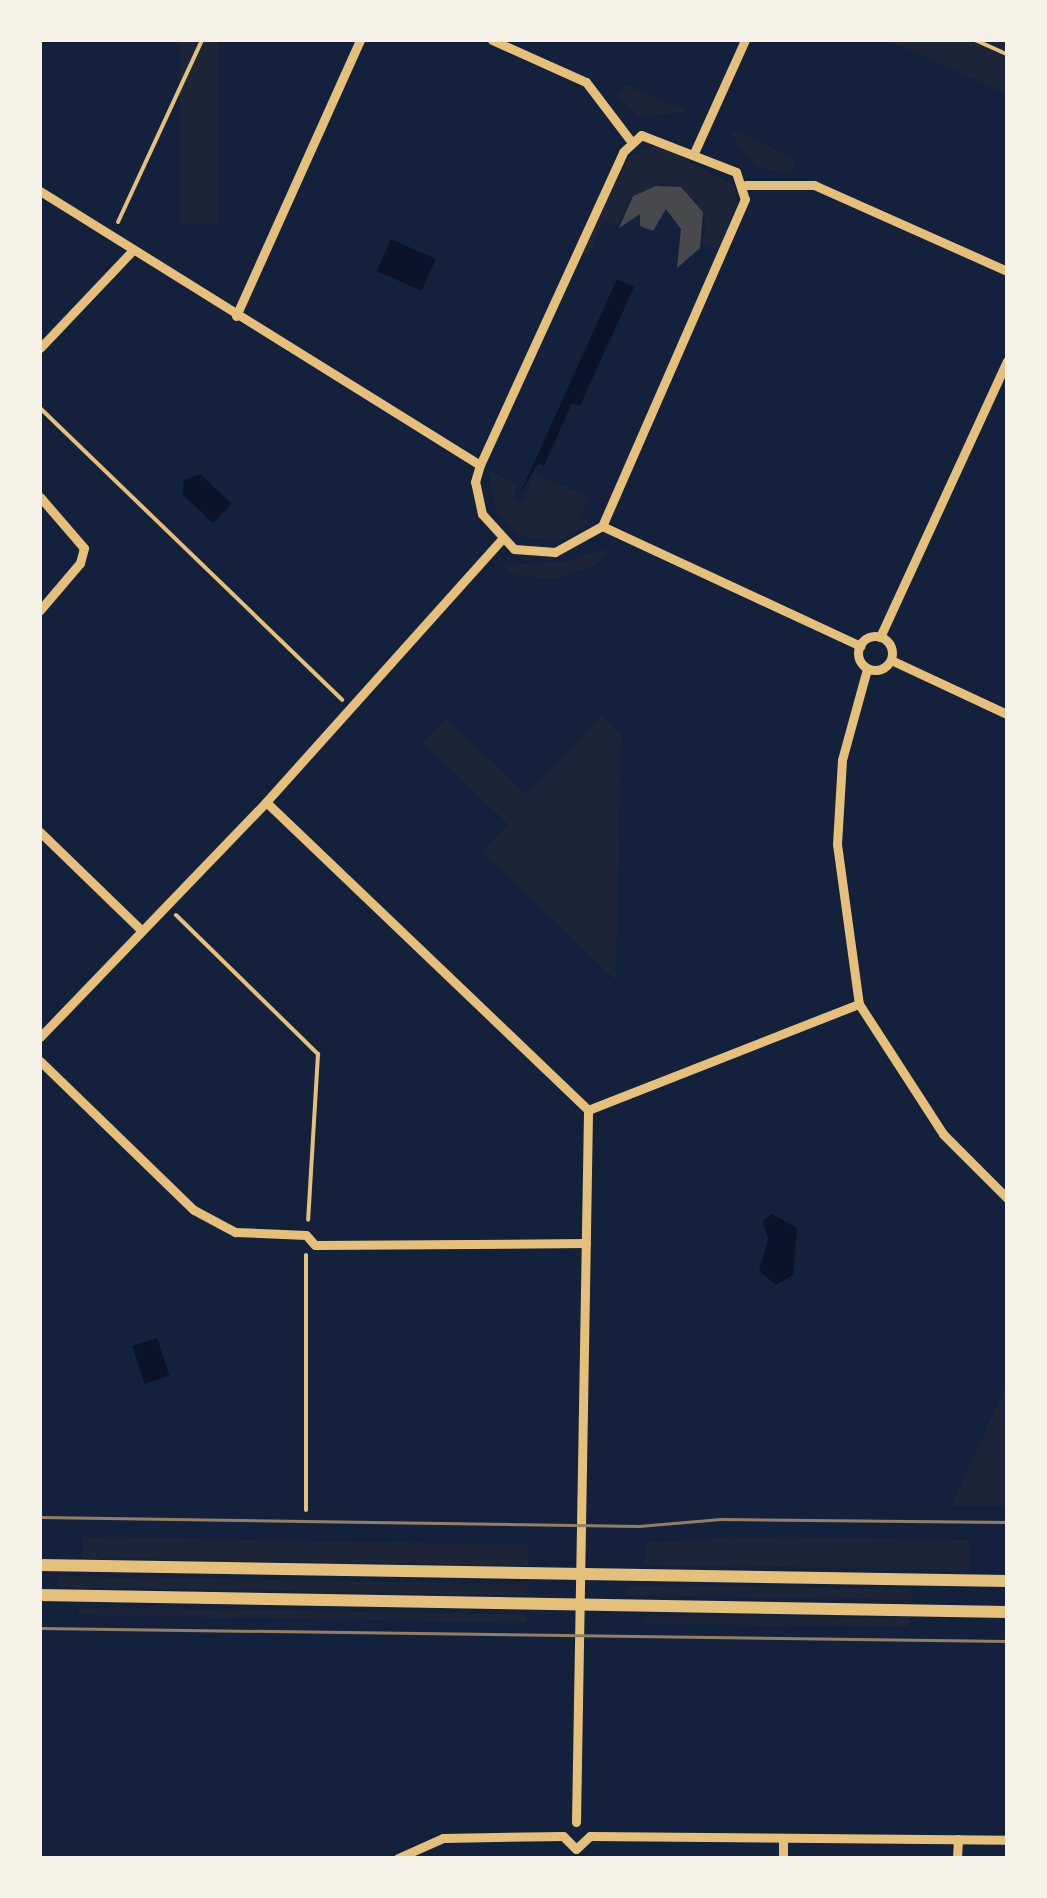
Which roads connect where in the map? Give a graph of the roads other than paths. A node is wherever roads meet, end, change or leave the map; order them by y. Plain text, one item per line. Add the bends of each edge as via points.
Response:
1 (360, 40) edge
2 (492, 40) edge
3 (746, 40) edge
4 (630, 140) junction
5 (694, 153) junction
6 (746, 185) junction
7 (40, 191) edge
8 (132, 252) junction
9 (1007, 271) edge
10 (236, 316) junction
11 (40, 348) edge
12 (1007, 361) edge
13 (480, 465) junction
14 (40, 496) edge
15 (602, 526) junction
16 (502, 540) junction
17 (40, 610) edge
18 (880, 637) junction
19 (860, 646) junction
20 (891, 660) junction
21 (867, 669) junction
22 (1007, 714) edge
23 (266, 802) junction
24 (40, 832) edge
25 (140, 929) junction
26 (860, 1004) junction
27 (40, 1038) edge
28 (40, 1062) edge
29 (588, 1110) junction
30 (1007, 1198) edge
31 (586, 1244) junction
32 (40, 1566) edge
33 (578, 1575) junction
34 (1007, 1581) edge
35 (40, 1595) edge
36 (576, 1604) junction
37 (1007, 1612) edge
38 (576, 1822) junction
39 (563, 1836) junction
40 (590, 1836) junction
41 (958, 1838) junction
42 (784, 1840) junction
43 (1007, 1840) edge
44 (576, 1854) edge
45 (398, 1858) edge
46 (783, 1858) edge
47 (957, 1858) edge

1 - 10 street
2 - 4 street via 586,82
3 - 5 street
4 - 5 street via 654,136
4 - 13 street
5 - 6 street via 736,172
6 - 9 street via 814,185
6 - 15 street via 706,296
7 - 8 street
8 - 10 street
8 - 11 street
10 - 13 street
12 - 18 street
13 - 16 street via 477,497
14 - 17 street via 84,548 80,563
15 - 16 street via 556,552 530,552
15 - 19 street
16 - 23 street
18 - 19 street
18 - 20 street via 892,649
19 - 21 street
20 - 21 street
20 - 22 street
21 - 26 street via 842,760 837,830
23 - 25 street
23 - 29 street
24 - 25 street
25 - 27 street
26 - 29 street
26 - 30 street via 942,1134
28 - 31 street via 194,1210 235,1232 306,1234 316,1245
29 - 31 street
31 - 33 street
32 - 33 main road
33 - 34 main road
33 - 36 street
35 - 36 main road
36 - 37 main road
36 - 38 street
38 - 39 street
38 - 40 street
39 - 44 street
39 - 45 street via 443,1838
40 - 42 street
40 - 44 street
41 - 42 street
41 - 43 street
41 - 47 street
42 - 46 street

